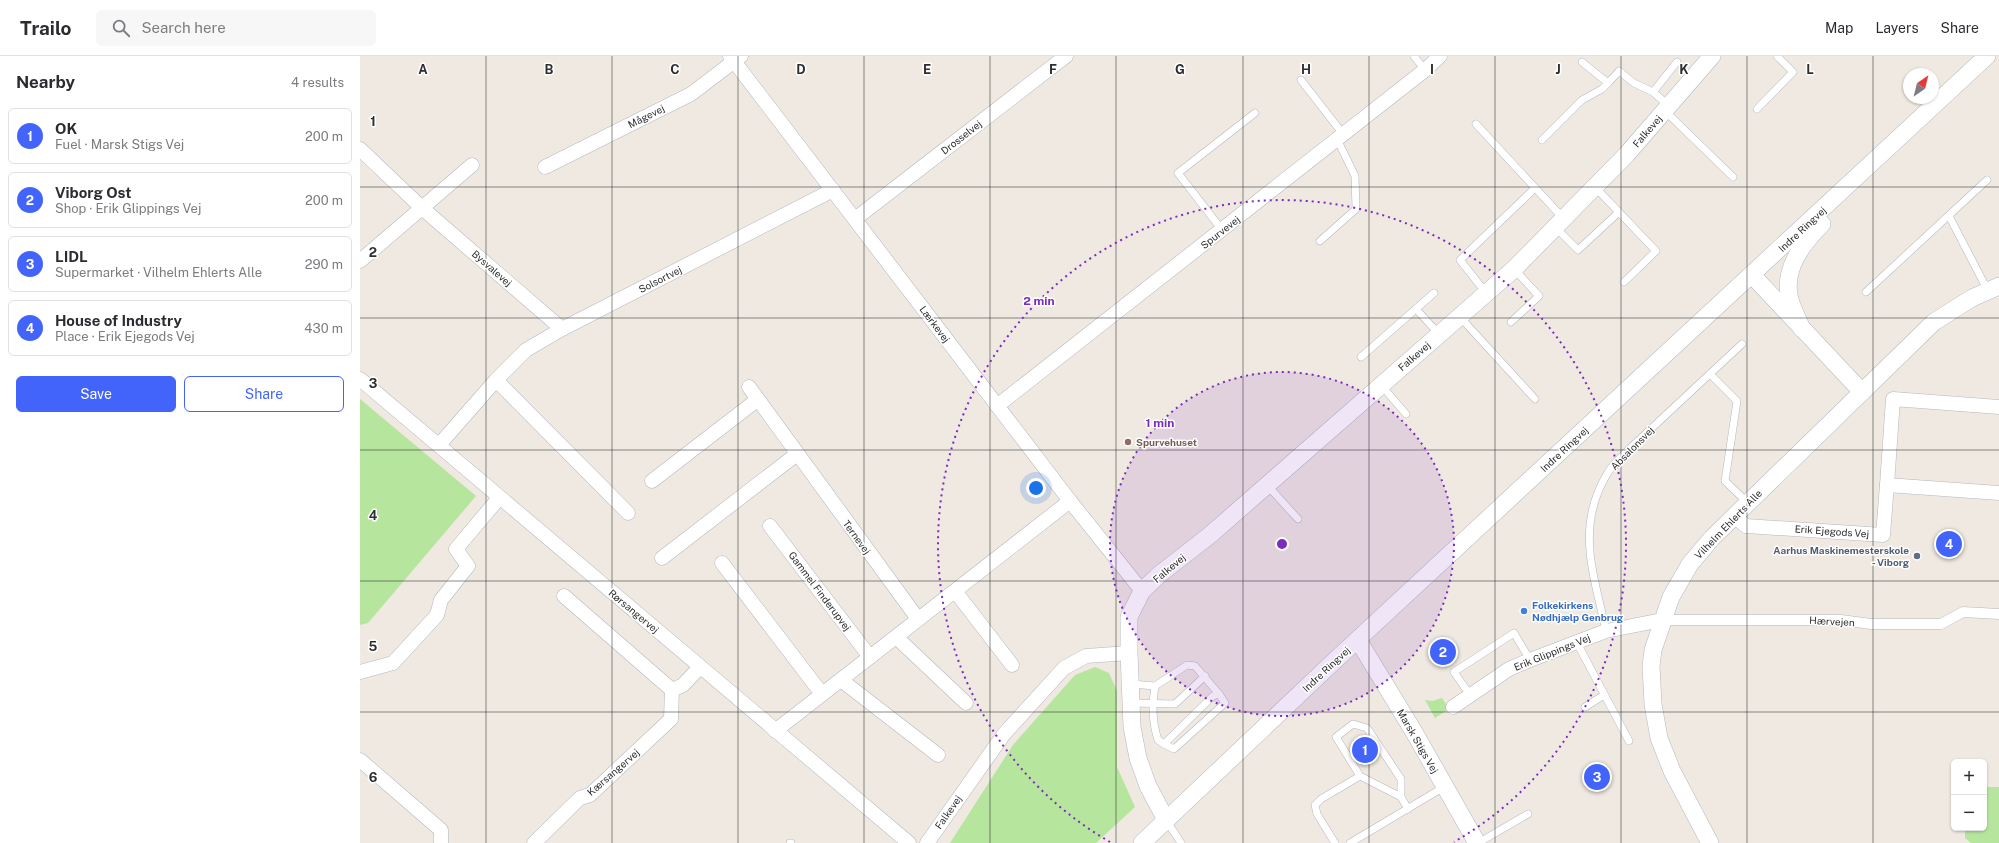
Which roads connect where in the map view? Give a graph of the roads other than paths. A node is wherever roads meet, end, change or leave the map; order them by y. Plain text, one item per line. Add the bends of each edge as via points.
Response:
1 (1066, 56) edge
2 (1414, 56) edge
3 (1440, 56) edge
4 (1777, 56) edge
5 (1987, 56) edge
6 (1709, 57) edge
7 (735, 58) edge
8 (1582, 62) dead end
9 (1677, 62) dead end
10 (1425, 70) junction
11 (1301, 80) dead end
12 (1608, 83) junction
13 (1653, 92) junction
14 (1667, 108) junction
15 (1757, 109) dead end
16 (1255, 113) dead end
17 (1476, 124) dead end
18 (1340, 137) junction
19 (1542, 140) dead end
20 (360, 149) edge
21 (472, 165) dead end
22 (545, 167) dead end
23 (1733, 177) dead end
24 (1987, 180) dead end
25 (1595, 187) junction
26 (1846, 187) junction
27 (1535, 188) junction
28 (833, 190) junction
29 (422, 208) junction
30 (1619, 212) junction
31 (1949, 216) junction
32 (855, 219) junction
33 (1559, 223) junction
34 (1222, 230) junction
35 (1320, 241) dead end
36 (360, 261) edge
37 (1514, 269) junction
38 (1752, 275) junction
39 (1624, 282) dead end
40 (1994, 289) edge
41 (1866, 292) dead end
42 (1434, 293) dead end
43 (1486, 293) junction
44 (1416, 309) junction
45 (1459, 316) junction
46 (1511, 322) dead end
47 (562, 329) junction
48 (1802, 329) junction
49 (1439, 334) junction
50 (1742, 344) dead end
51 (1361, 357) dead end
52 (1710, 374) junction
53 (360, 378) edge
54 (496, 380) junction
55 (1381, 385) junction
56 (749, 387) dead end
57 (1862, 392) junction
58 (1535, 399) dead end
59 (757, 400) junction
60 (998, 406) junction
61 (1999, 407) edge
62 (1406, 414) dead end
63 (439, 445) junction
64 (797, 454) junction
65 (652, 481) dead end
66 (1267, 484) junction
67 (1887, 485) junction
68 (1999, 493) edge
69 (499, 498) junction
70 (1070, 501) junction
71 (1748, 503) junction
72 (628, 513) dead end
73 (1734, 516) junction
74 (1298, 519) dead end
75 (770, 526) dead end
76 (662, 558) dead end
77 (722, 563) dead end
78 (955, 591) junction
79 (1142, 591) junction
80 (564, 596) dead end
81 (1999, 614) edge
82 (918, 619) junction
83 (1662, 620) junction
84 (1606, 631) junction
85 (896, 636) junction
86 (1358, 640) junction
87 (1576, 641) junction
88 (1128, 653) junction
89 (870, 657) junction
90 (1530, 660) junction
91 (1012, 664) dead end
92 (700, 667) junction
93 (360, 672) edge
94 (1204, 676) junction
95 (841, 680) junction
96 (1130, 684) junction
97 (1155, 686) junction
98 (672, 690) junction
99 (822, 694) junction
100 (1218, 694) junction
101 (1470, 695) junction
102 (1604, 695) junction
103 (966, 703) dead end
104 (1131, 703) junction
105 (1152, 705) junction
106 (1453, 707) dead end
107 (1585, 707) dead end
108 (775, 731) junction
109 (1629, 741) dead end
110 (1164, 744) junction
111 (938, 755) dead end
112 (360, 760) edge
113 (1360, 776) junction
114 (1444, 787) junction
115 (1401, 797) junction
116 (1408, 809) junction
117 (1528, 814) dead end
118 (1166, 820) junction
119 (442, 843) edge
120 (534, 843) edge
121 (909, 843) edge
122 (926, 843) edge
123 (1142, 843) edge
124 (1181, 843) edge
125 (1335, 843) edge
126 (1350, 843) edge
127 (1477, 843) edge
128 (1710, 843) edge

1 - 32 street, Drosselvej
2 - 10 lane
3 - 10 street, Spurvevej
4 - 15 lane via 1793,72
5 - 26 street, Indre Ringvej
6 - 14 street, Falkevej
7 - 22 street, Mågevej via 691,94
7 - 28 street, Lærkevej
8 - 12 lane
9 - 13 lane
10 - 18 street, Spurvevej
11 - 18 lane
12 - 13 lane via 1619,71 1634,83
12 - 19 lane via 1582,100
13 - 14 lane
14 - 23 lane
14 - 25 street, Falkevej
16 - 34 lane via 1178,173
17 - 27 lane
18 - 34 street, Spurvevej
18 - 35 lane via 1354,176 1356,209
20 - 29 street, Bysvalevej
21 - 29 street
24 - 31 lane
25 - 30 lane
25 - 33 street, Falkevej
26 - 38 street, Indre Ringvej
26 - 48 street via 1842,200 1809,237 1791,267 1790,299
27 - 33 lane
27 - 43 lane via 1460,260
28 - 32 street, Lærkevej
28 - 47 street, Solsortvej
29 - 36 street
29 - 47 street, Bysvalevej
30 - 33 lane via 1578,250
30 - 39 lane via 1656,251
31 - 40 lane
31 - 41 lane
32 - 60 street, Lærkevej
33 - 37 street, Falkevej
34 - 60 street, Spurvevej
37 - 43 street, Falkevej
37 - 46 lane via 1539,296
38 - 48 street
38 - 86 street, Indre Ringvej
40 - 57 street, Vilhelm Ehlerts Alle via 1972,298 1934,322
42 - 44 lane
43 - 45 street, Falkevej
44 - 49 lane
44 - 51 lane
45 - 49 street, Falkevej
45 - 58 lane
47 - 54 street, Solsortvej via 526,350
48 - 57 street
49 - 55 street, Falkevej
50 - 52 lane, Absalonsvej
52 - 71 lane via 1737,401 1725,480
52 - 84 lane, Absalonsvej via 1625,453 1608,472 1596,495 1589,520 1588,546
53 - 63 street, Rørsangervej
54 - 63 street, Solsortvej
54 - 72 street
55 - 62 lane
55 - 66 street, Falkevej
56 - 59 street, Ternevej
57 - 71 street, Vilhelm Ehlerts Alle
59 - 64 street, Ternevej
59 - 65 street
60 - 70 street, Lærkevej
61 - 67 street, Erik Ejegods Vej via 1893,399
63 - 69 street, Rørsangervej
64 - 76 street
64 - 82 street, Ternevej
66 - 74 lane
66 - 79 street, Falkevej
67 - 68 street
67 - 73 street, Erik Ejegods Vej via 1883,535 1746,526
69 - 92 street, Rørsangervej
69 - 93 street via 456,550 468,566 441,600 437,615 393,664
70 - 78 street
70 - 79 street, Lærkevej
71 - 73 street, Vilhelm Ehlerts Alle
73 - 83 street, Vilhelm Ehlerts Alle via 1690,564 1671,596
75 - 89 street, Gammel Finderupvej
77 - 99 street
78 - 82 street
78 - 91 street
79 - 88 street, Falkevej via 1129,617
80 - 98 street
81 - 83 street, Hærvejen via 1963,612 1940,624 1870,624 1841,620
82 - 85 street
83 - 84 street, Erik Glippings Vej
83 - 128 street, Vilhelm Ehlerts Alle via 1651,666 1653,704 1659,738 1672,771
84 - 87 street, Erik Glippings Vej
85 - 89 street
85 - 103 street
86 - 114 street, Marsk Stigs Vej
86 - 118 street, Indre Ringvej
87 - 90 street, Erik Glippings Vej
87 - 102 lane
88 - 96 street, Falkevej
88 - 122 street, Falkevej via 1086,656 1064,668 1004,734
89 - 95 street
90 - 101 street, Erik Glippings Vej via 1509,669
90 - 101 lane via 1514,633 1454,672
92 - 98 street via 683,685
92 - 108 street, Rørsangervej
94 - 97 lane via 1195,666 1187,665
94 - 100 lane
94 - 105 lane via 1175,704
95 - 99 street
95 - 111 street
96 - 97 lane
96 - 104 street, Falkevej
97 - 105 lane
98 - 120 street, Kærsangervej via 671,719 590,795 580,798
99 - 108 street
100 - 110 lane
100 - 110 lane via 1225,703 1182,743 1174,749
101 - 106 street, Erik Glippings Vej
102 - 107 lane
102 - 109 lane
104 - 105 lane
104 - 118 street, Falkevej via 1132,727 1138,758 1148,786
105 - 110 lane via 1153,723 1158,740
108 - 121 street, Rørsangervej
112 - 119 street via 441,830
113 - 115 lane
113 - 115 lane via 1336,737 1353,724 1367,728 1401,779
113 - 125 lane via 1315,805 1316,814
114 - 116 lane
114 - 127 street, Marsk Stigs Vej
115 - 116 lane
116 - 126 lane
117 - 127 lane
118 - 123 street, Indre Ringvej
118 - 124 lane

